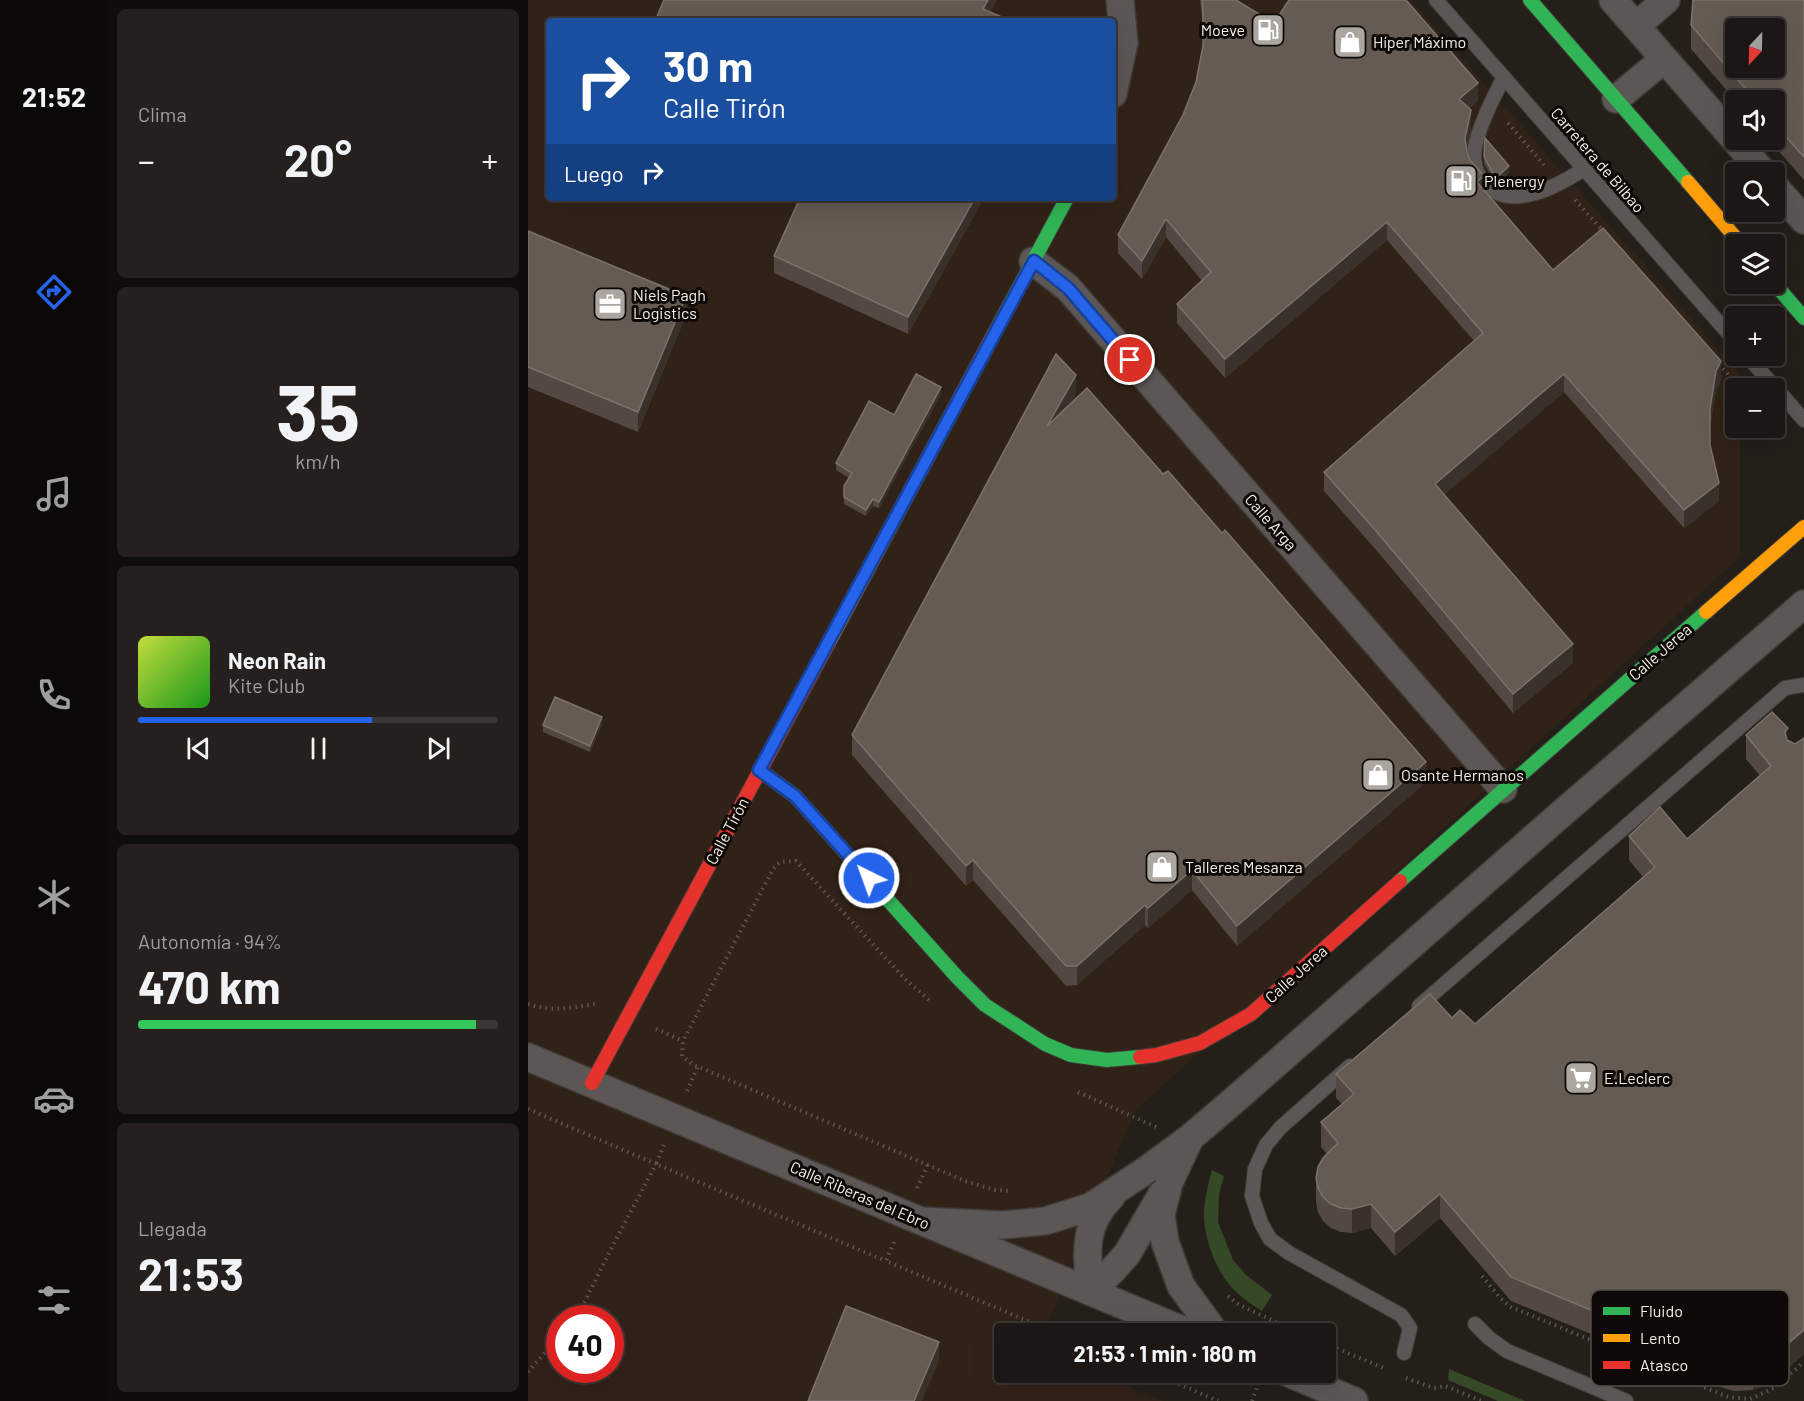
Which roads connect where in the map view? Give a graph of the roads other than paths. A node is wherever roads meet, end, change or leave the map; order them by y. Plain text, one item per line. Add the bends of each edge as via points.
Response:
1 (1120, 0) edge
2 (1436, 0) edge
3 (1530, 0) edge
4 (1613, 0) edge
5 (1666, 0) edge
6 (1636, 26) junction
7 (1664, 59) junction
8 (1504, 77) junction
9 (1116, 80) edge
10 (1616, 99) junction
11 (1754, 162) edge
12 (1584, 169) junction
13 (1785, 198) edge
14 (1065, 201) edge
15 (1804, 220) edge
16 (1732, 234) edge
17 (1034, 261) junction
18 (1783, 294) edge
19 (1804, 318) edge
20 (1725, 329) edge
21 (1757, 366) edge
22 (1804, 420) edge
23 (1804, 527) edge
24 (1804, 604) edge
25 (1804, 685) edge
26 (759, 770) junction
27 (1503, 789) junction
28 (1412, 1013) edge
29 (528, 1057) edge
30 (1358, 1059) edge
31 (592, 1083) junction
32 (1191, 1137) junction
33 (1169, 1183) junction
34 (1125, 1184) junction
35 (914, 1218) junction
36 (1090, 1291) junction
37 (1166, 1323) edge
38 (1208, 1323) edge
39 (1475, 1324) dead end
40 (1404, 1353) dead end
41 (1312, 1383) edge
42 (1354, 1401) edge
43 (1626, 1401) edge

1 - 9 street via 1124,43
2 - 8 lane, Carretera de Bilbao
3 - 10 street
4 - 6 street
5 - 6 street
6 - 7 street
7 - 10 street
7 - 11 street
8 - 12 lane, Carretera de Bilbao
8 - 12 lane via 1490,103 1474,154 1477,175 1490,189 1511,197 1561,184
10 - 16 street
12 - 20 lane, Carretera de Bilbao
13 - 15 street
14 - 17 street, Calle Tirón
17 - 26 street, Calle Tirón
17 - 27 street, Calle Arga via 1068,288
18 - 19 street
21 - 22 lane
23 - 27 street, Calle Jerea
24 - 32 street
25 - 28 lane via 1785,688
26 - 27 street, Calle Jerea via 795,796 985,1005 1045,1044 1071,1055 1107,1060 1156,1055 1200,1043 1251,1014
26 - 31 street, Calle Tirón
29 - 31 street, Calle Riberas del Ebro
30 - 40 lane via 1266,1145 1255,1169 1252,1196 1270,1239 1401,1315 1410,1328
31 - 35 street, Calle Riberas del Ebro
32 - 33 street
32 - 34 street
33 - 36 street via 1127,1254
33 - 38 street via 1161,1215 1165,1242 1182,1286
34 - 35 street via 1090,1207 1045,1221 1003,1225
34 - 36 street via 1099,1209 1090,1227
35 - 36 street, Calle Riberas del Ebro
36 - 37 street, Calle Riberas del Ebro
39 - 43 lane via 1507,1351
41 - 42 street

